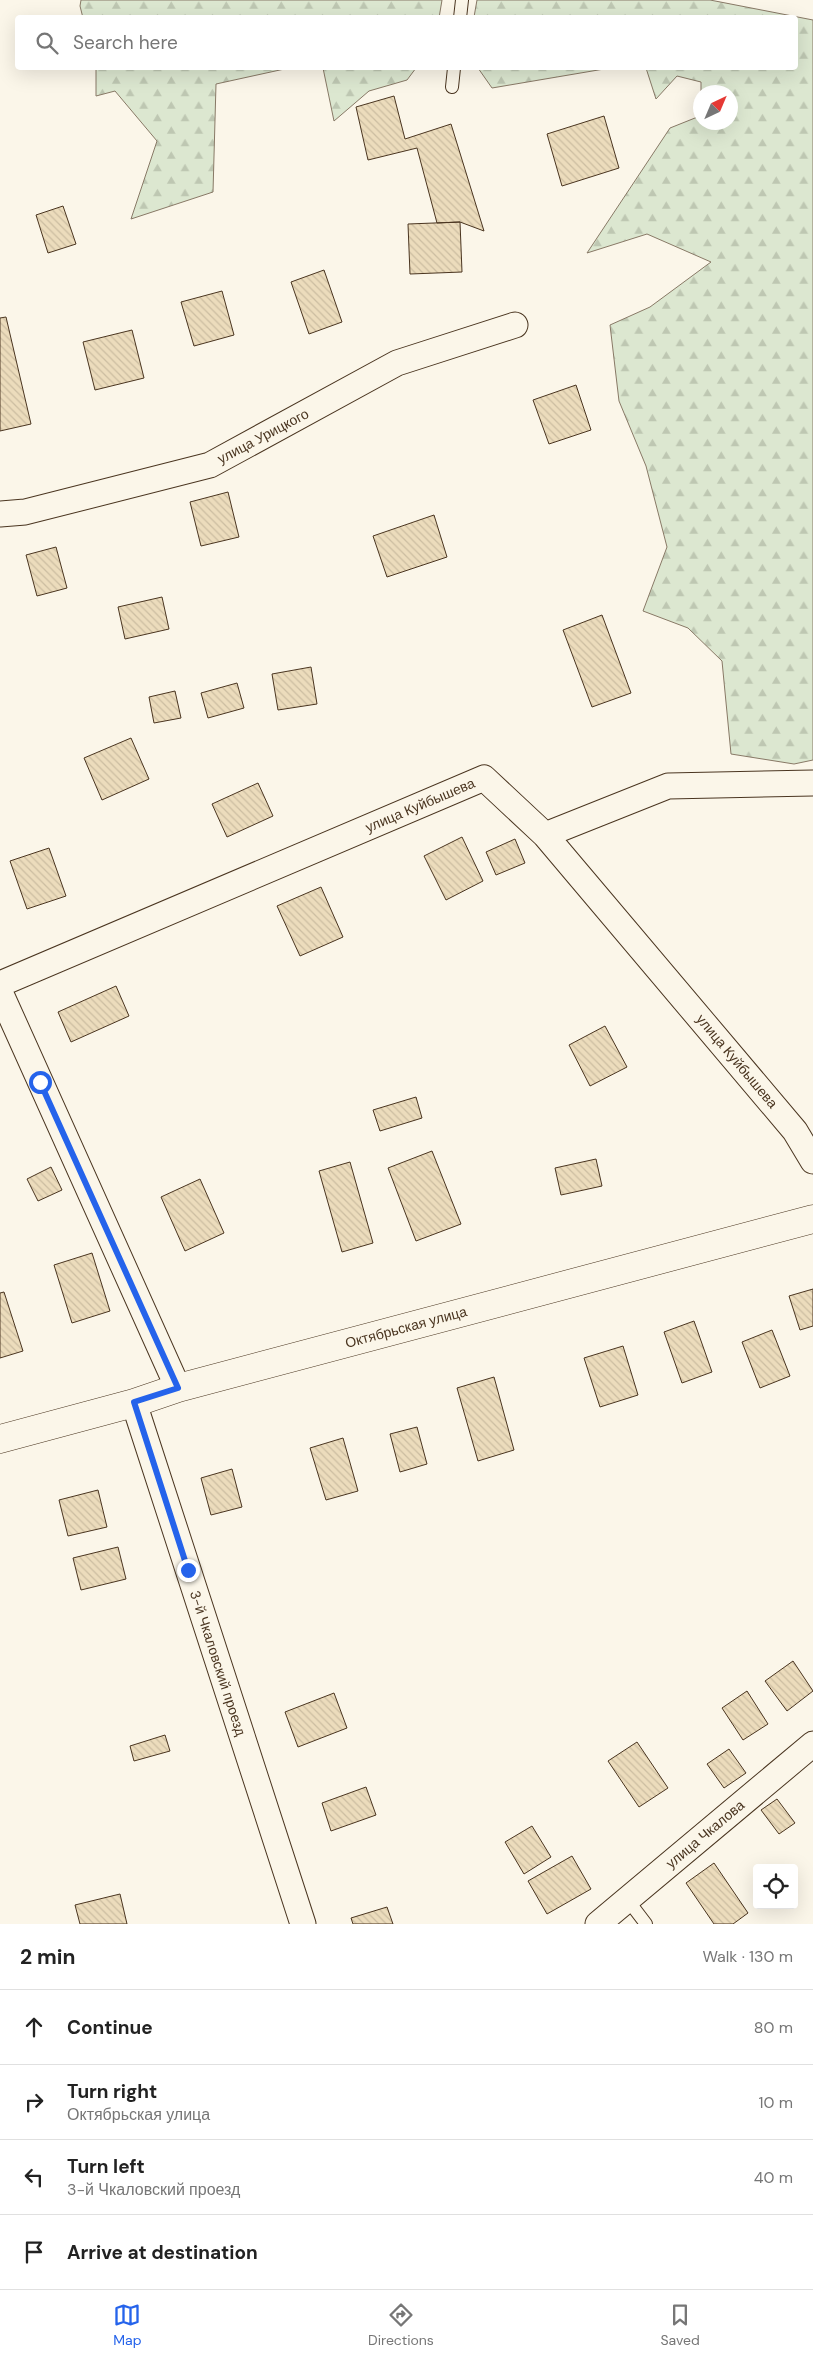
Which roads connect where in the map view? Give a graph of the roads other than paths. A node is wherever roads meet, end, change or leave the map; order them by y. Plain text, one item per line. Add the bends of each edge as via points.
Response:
1 (462, 0) edge
2 (460, 15) edge
3 (454, 70) edge
4 (452, 87) dead end
5 (515, 325) dead end
6 (0, 514) edge
7 (813, 783) edge
8 (545, 834) junction
9 (0, 984) edge
10 (0, 992) edge
11 (813, 1161) edge
12 (813, 1219) edge
13 (178, 1388) junction
14 (134, 1402) junction
15 (0, 1439) edge
16 (813, 1744) edge
17 (627, 1899) junction
18 (302, 1924) edge
19 (598, 1924) edge
20 (646, 1924) edge

1 - 2 lane
3 - 4 lane
5 - 6 street, улица Урицкого via 398,363 210,464 26,512
7 - 8 street via 668,786
8 - 9 street, улица Куйбышева via 484,778
8 - 11 street, улица Куйбышева via 795,1131
10 - 13 street
12 - 13 street, Октябрьская улица
13 - 14 street, Октябрьская улица
14 - 15 street, Октябрьская улица
14 - 18 street, 3-й Чкаловский проезд
16 - 17 street, улица Чкалова
17 - 19 street, улица Чкалова
17 - 20 lane

